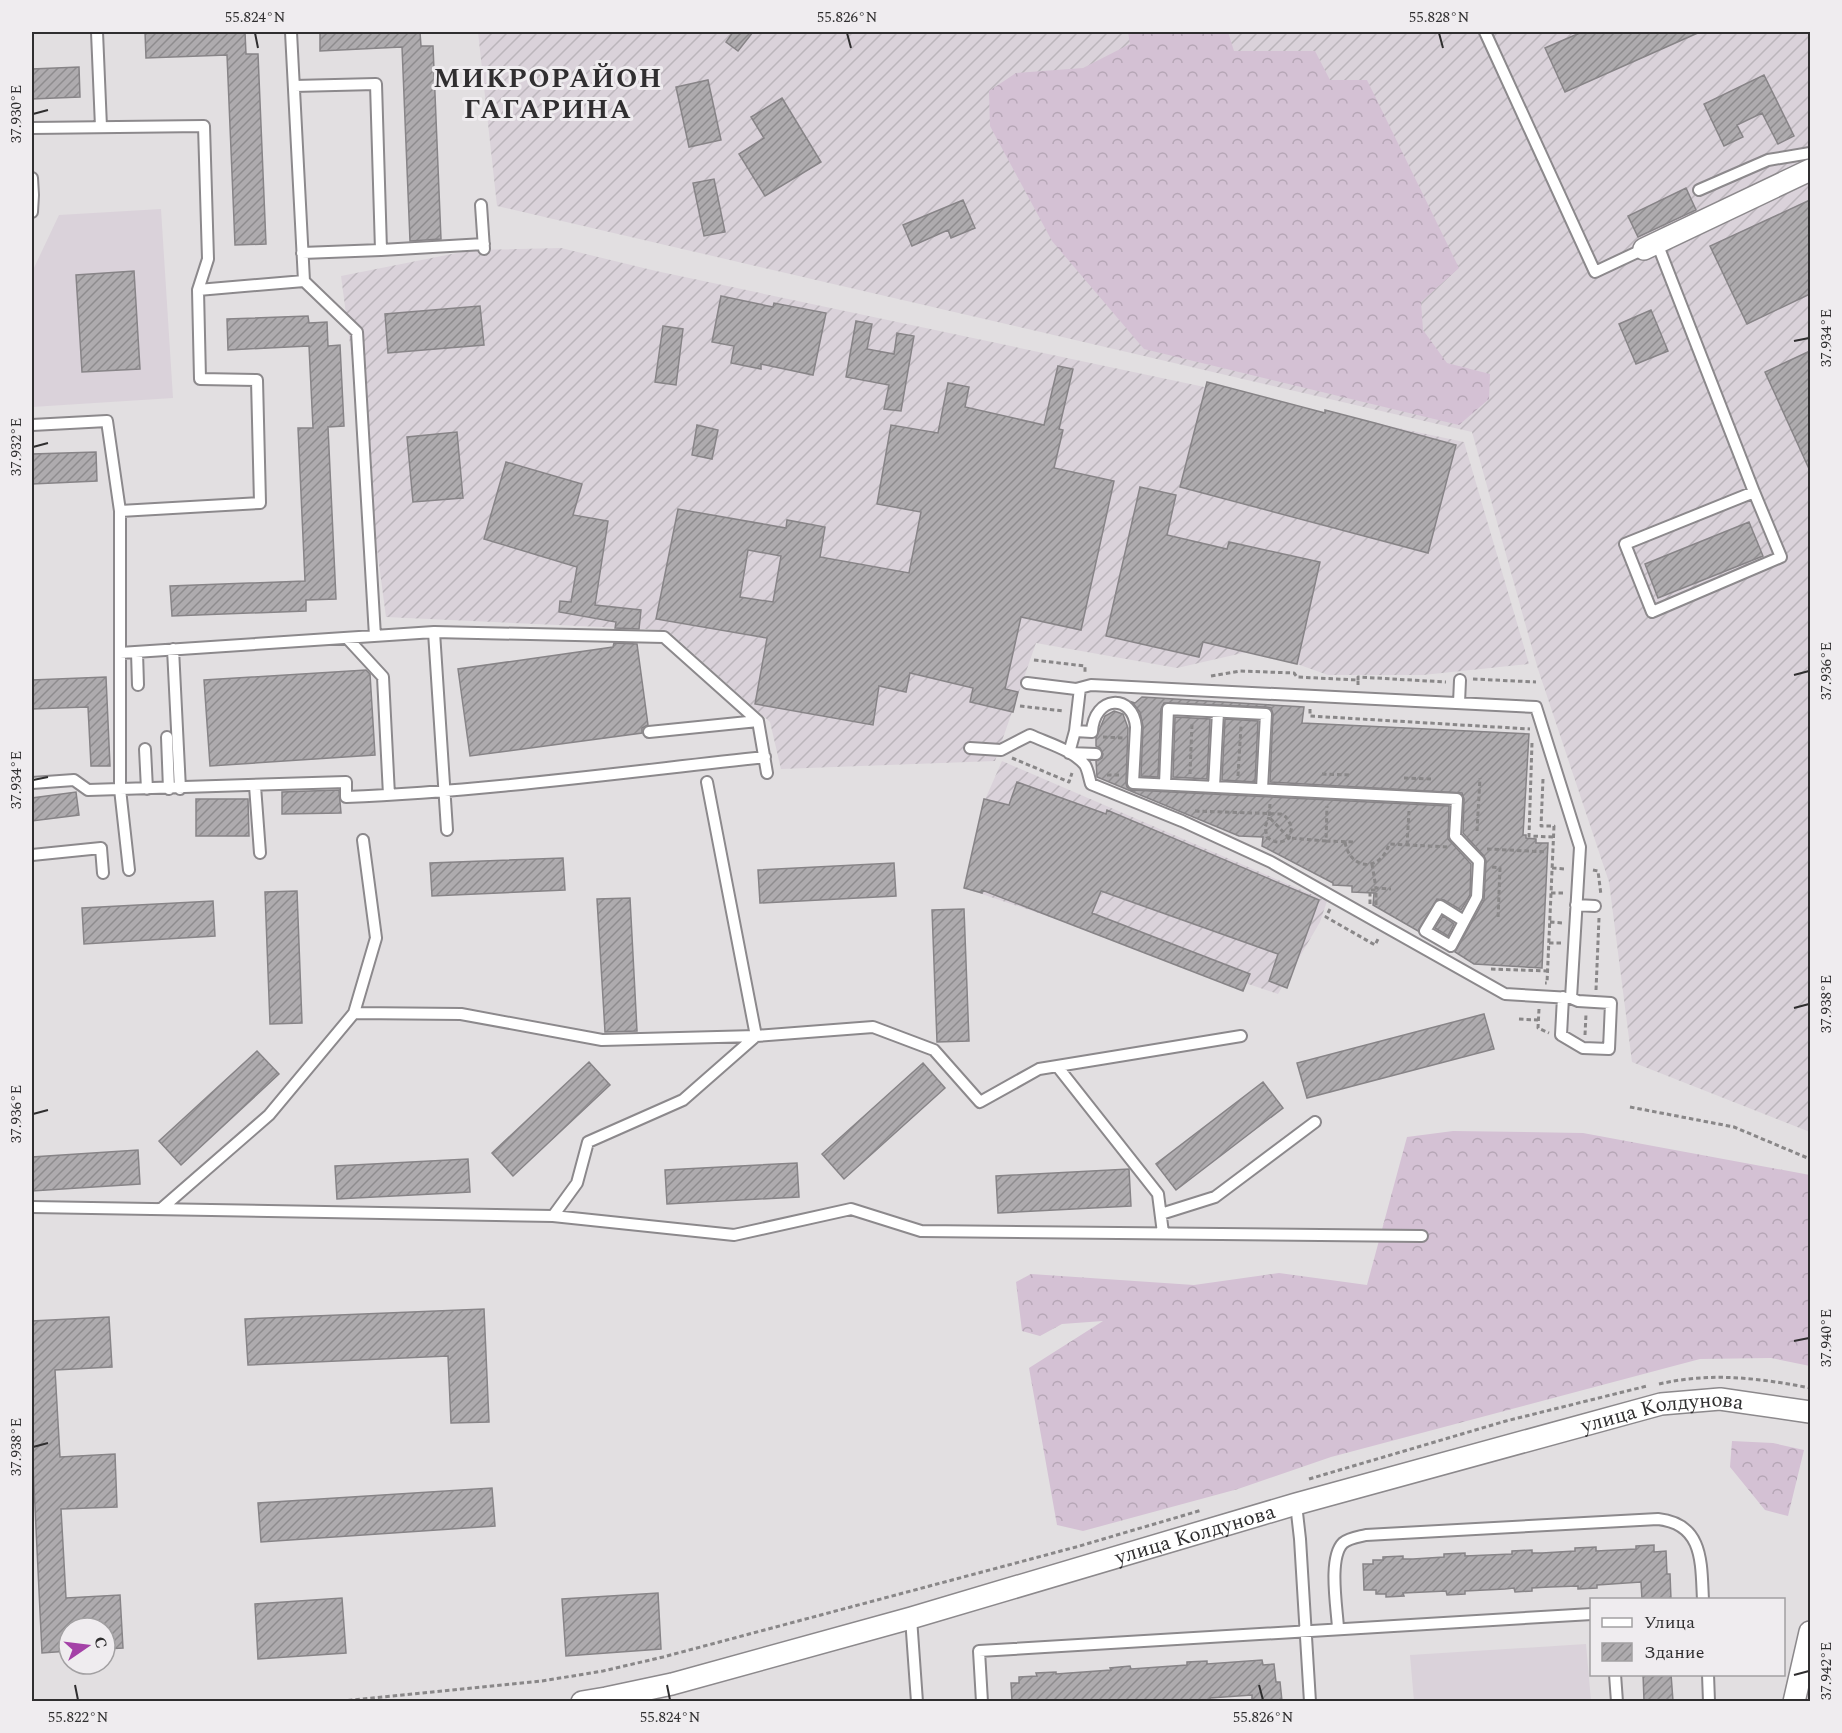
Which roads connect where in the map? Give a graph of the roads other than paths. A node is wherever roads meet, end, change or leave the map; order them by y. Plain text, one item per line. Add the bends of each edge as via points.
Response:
1 (97, 32) edge
2 (291, 32) edge
3 (1485, 32) edge
4 (294, 86) junction
5 (100, 127) junction
6 (32, 128) edge
7 (1810, 153) edge
8 (1810, 170) edge
9 (32, 178) edge
10 (1699, 190) dead end
11 (481, 205) dead end
12 (32, 212) edge
13 (1650, 246) junction
14 (381, 250) junction
15 (302, 253) junction
16 (304, 281) junction
17 (198, 290) junction
18 (32, 425) edge
19 (1754, 492) junction
20 (120, 511) junction
21 (434, 632) junction
22 (375, 636) junction
23 (347, 638) junction
24 (173, 649) junction
25 (137, 652) junction
26 (120, 653) junction
27 (1460, 680) dead end
28 (1028, 683) dead end
29 (1082, 683) junction
30 (138, 685) dead end
31 (1459, 703) junction
32 (1218, 712) junction
33 (758, 721) junction
34 (1075, 731) junction
35 (649, 732) dead end
36 (167, 737) dead end
37 (970, 748) dead end
38 (145, 749) dead end
39 (1099, 750) road end
40 (1069, 753) junction
41 (765, 757) junction
42 (768, 773) dead end
43 (707, 782) dead end
44 (32, 783) edge
45 (1165, 784) junction
46 (255, 786) junction
47 (1214, 787) junction
48 (120, 789) junction
49 (147, 789) junction
50 (175, 789) junction
51 (1267, 789) junction
52 (445, 791) junction
53 (389, 795) junction
54 (447, 830) dead end
55 (363, 840) dead end
56 (260, 853) dead end
57 (32, 855) edge
58 (129, 870) dead end
59 (103, 873) dead end
60 (1576, 905) junction
61 (1595, 906) dead end
62 (1464, 921) dead end
63 (1567, 997) junction
64 (354, 1013) junction
65 (756, 1036) junction
66 (1241, 1036) dead end
67 (1057, 1066) junction
68 (1316, 1122) dead end
69 (32, 1206) edge
70 (161, 1209) junction
71 (1161, 1214) junction
72 (553, 1216) junction
73 (1163, 1233) junction
74 (1422, 1236) dead end
75 (1810, 1412) edge
76 (1296, 1504) junction
77 (1703, 1598) edge
78 (1590, 1614) edge
79 (911, 1618) junction
80 (1338, 1628) junction
81 (1305, 1630) junction
82 (1810, 1632) edge
83 (1615, 1676) edge
84 (1708, 1676) edge
85 (672, 1693) edge
86 (582, 1701) edge
87 (917, 1701) edge
88 (982, 1701) edge
89 (1310, 1701) edge
90 (1617, 1701) edge
91 (1709, 1701) edge
92 (1794, 1701) edge

1 - 5 lane
2 - 4 lane
3 - 13 lane via 1594,272
4 - 14 lane via 376,84
4 - 15 lane
5 - 6 lane
5 - 17 lane via 204,126 208,259
7 - 10 lane via 1768,160
8 - 13 street
9 - 12 lane
11 - 14 lane via 484,247
13 - 19 lane
14 - 15 lane
15 - 16 lane
16 - 17 lane
16 - 22 lane via 357,332
17 - 20 lane via 200,379 257,380 260,503
18 - 20 lane via 107,422
19 - 19 lane via 1624,544 1652,612 1781,557
20 - 26 lane
21 - 22 lane
21 - 33 lane via 664,637
21 - 52 lane
22 - 23 lane
23 - 24 lane
23 - 53 lane via 383,677
24 - 25 lane
24 - 50 lane
25 - 26 lane
25 - 30 lane
26 - 48 lane
27 - 31 lane
28 - 29 lane via 1076,689
29 - 31 lane
29 - 34 lane
31 - 60 lane via 1536,707 1580,847
32 - 45 lane via 1168,709
32 - 47 lane
32 - 51 lane via 1266,714
33 - 35 lane
33 - 41 lane
34 - 40 lane
34 - 45 lane via 1092,732 1097,712 1108,704 1122,704 1132,713 1136,727 1133,783
36 - 50 lane
37 - 40 lane via 1001,750 1030,735
38 - 49 lane
39 - 40 lane
40 - 63 lane via 1086,766 1090,784 1271,862 1505,994
41 - 42 lane
41 - 52 lane
43 - 65 lane
44 - 48 lane via 74,780 88,790
45 - 47 lane
46 - 50 lane
46 - 53 lane via 346,782 346,796
46 - 56 lane
47 - 51 lane
48 - 49 lane
48 - 58 lane
49 - 50 lane
51 - 62 lane via 1456,800 1455,836 1479,861 1477,897
52 - 53 lane
52 - 54 lane
55 - 64 lane via 376,938
57 - 59 lane via 101,848
60 - 61 lane
60 - 63 lane
63 - 63 lane via 1611,1003 1609,1049 1585,1048 1561,1035
64 - 65 lane via 461,1014 602,1040
64 - 70 lane via 269,1115
65 - 67 lane via 873,1027 934,1050 980,1102 1039,1069
65 - 72 lane via 683,1100 588,1142 577,1183
66 - 67 lane
67 - 71 lane via 1158,1194
68 - 71 lane via 1215,1197
69 - 70 lane
70 - 72 lane
71 - 73 lane
72 - 73 lane via 734,1235 851,1209 921,1231
73 - 74 lane
75 - 76 street, улица Колдунова via 1720,1399 1661,1404
76 - 79 street, улица Колдунова
76 - 81 lane
77 - 80 lane via 1701,1564 1694,1539 1687,1530 1668,1520 1365,1535 1344,1542 1335,1556
78 - 80 lane
79 - 85 street, улица Колдунова
79 - 87 lane
80 - 81 lane
81 - 88 lane via 979,1651
81 - 89 lane
82 - 92 street
83 - 90 lane
84 - 91 lane
85 - 86 street, улица Колдунова

